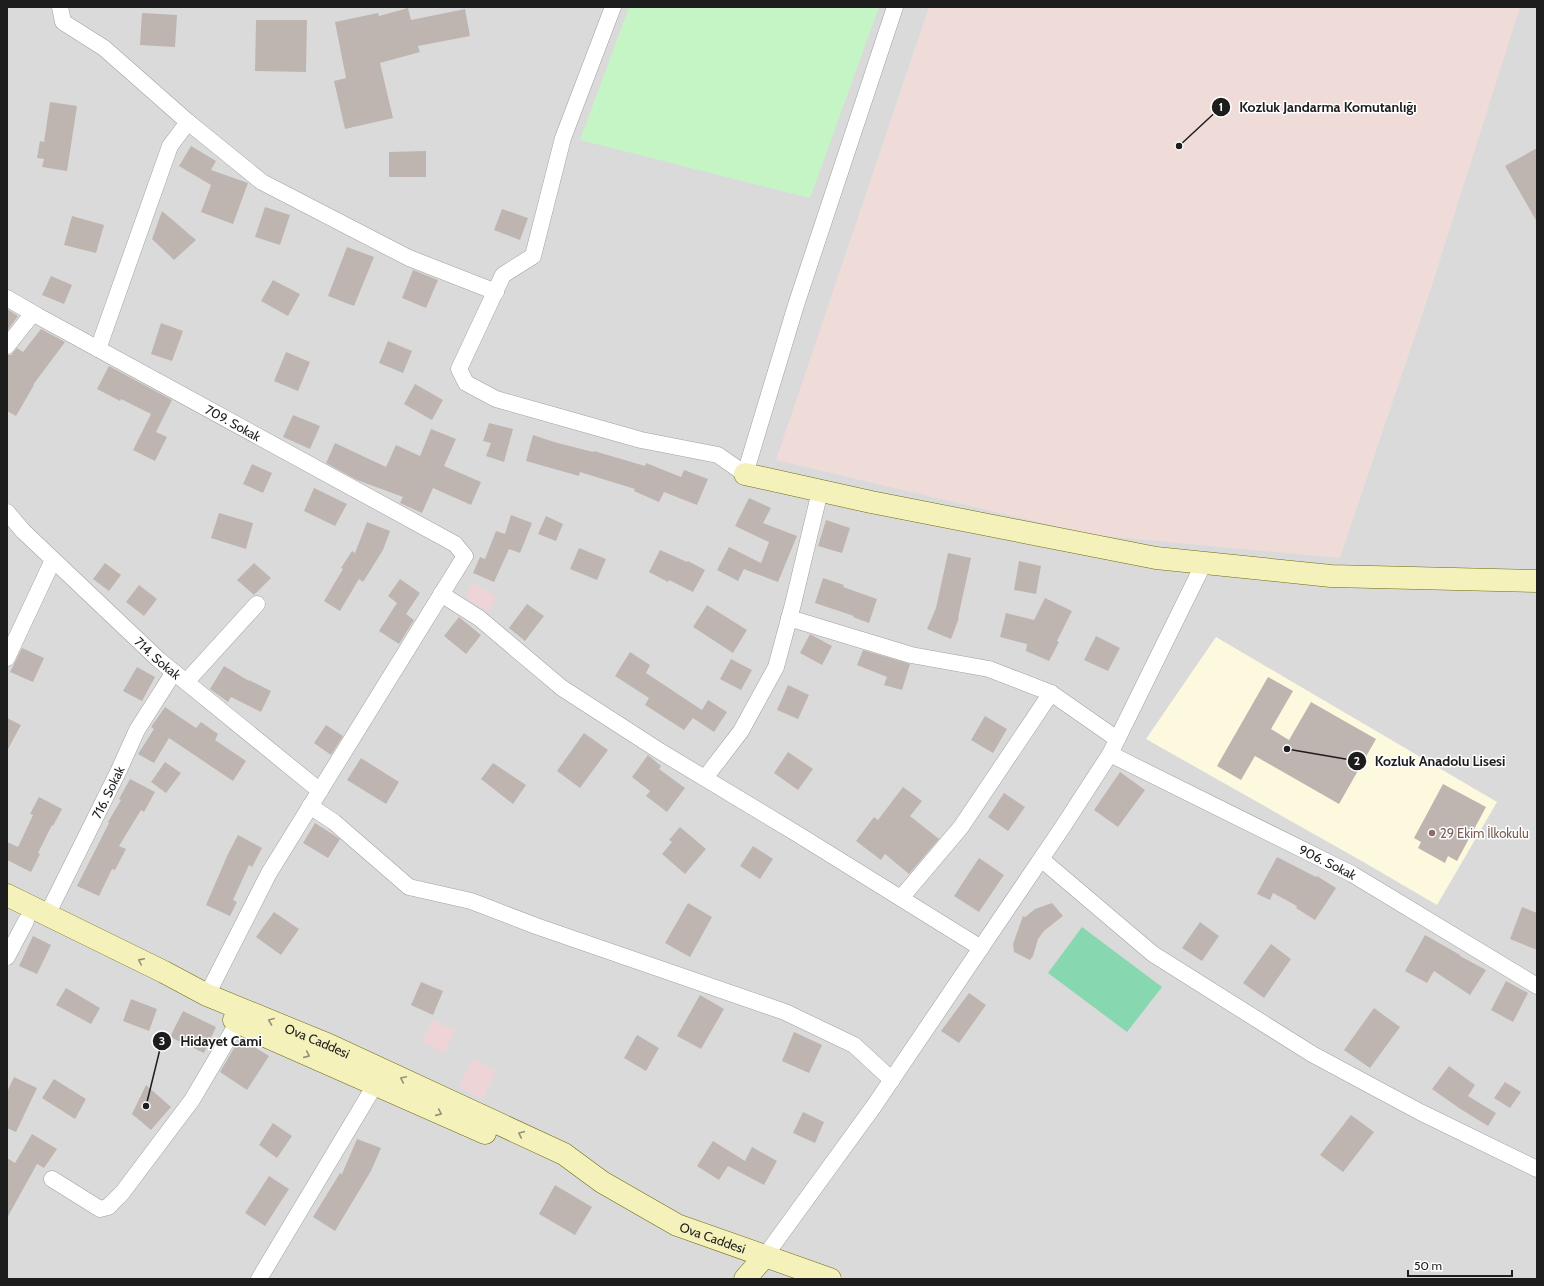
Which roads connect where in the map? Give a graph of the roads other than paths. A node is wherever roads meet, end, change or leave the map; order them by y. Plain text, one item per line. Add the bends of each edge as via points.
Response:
1 (60, 7) edge
2 (613, 7) edge
3 (895, 7) edge
4 (188, 122) junction
5 (496, 292) junction
6 (7, 298) edge
7 (36, 315) junction
8 (7, 346) edge
9 (98, 349) junction
10 (745, 474) junction
11 (820, 491) junction
12 (7, 512) edge
13 (53, 560) junction
14 (1204, 563) junction
15 (1537, 581) edge
16 (441, 594) junction
17 (257, 604) dead end
18 (789, 618) junction
19 (7, 658) edge
20 (174, 672) junction
21 (186, 682) junction
22 (1051, 693) junction
23 (1117, 739) junction
24 (1110, 754) junction
25 (705, 778) junction
26 (320, 791) junction
27 (310, 806) junction
28 (1041, 859) junction
29 (7, 895) edge
30 (901, 898) junction
31 (47, 915) junction
32 (16, 916) edge
33 (981, 948) junction
34 (7, 957) edge
35 (1537, 986) edge
36 (207, 995) junction
37 (238, 1022) junction
38 (892, 1080) junction
39 (375, 1085) junction
40 (1537, 1169) edge
41 (52, 1179) dead end
42 (602, 1182) junction
43 (765, 1256) junction
44 (259, 1279) edge
45 (745, 1279) edge
46 (830, 1279) edge

1 - 4 street via 63,22 104,48
2 - 5 street via 563,138 533,256 503,275
3 - 10 street via 796,305
4 - 5 street via 262,182 409,258
4 - 9 street via 170,146
5 - 10 street via 459,369 466,383 496,399 641,440 718,455
6 - 7 street, 709. Sokak
7 - 8 street via 30,317
7 - 9 street, 709. Sokak
9 - 16 street, 709. Sokak via 455,544 465,556
10 - 11 street
11 - 14 street via 1156,558
11 - 18 street
12 - 13 street, 714. Sokak
13 - 19 street
13 - 20 street, 714. Sokak
14 - 15 street via 1331,576
14 - 23 street
16 - 25 street via 479,618 562,688
16 - 26 street
17 - 21 street
18 - 22 street via 911,655 989,669
18 - 25 street via 776,667 741,731
20 - 21 street, 714. Sokak
20 - 31 street, 716. Sokak via 137,730
21 - 26 street, 714. Sokak
22 - 23 street
22 - 30 street via 961,827
23 - 24 street
24 - 28 street
24 - 35 street, 906. Sokak via 1352,874
25 - 30 street
26 - 27 street
27 - 36 street via 269,873
27 - 38 street via 334,822 409,886 471,901 785,1012 854,1045
28 - 33 street
28 - 40 street via 1153,954 1299,1046 1420,1112
29 - 31 street, Ova Caddesi
30 - 33 street
36 -> 31 street, Ova Caddesi
32 - 34 street
32 - 37 street, Ova Caddesi
33 - 38 street
42 -> 36 street, Ova Caddesi via 564,1154 329,1045
37 -> 39 street, Ova Caddesi
37 - 41 street via 192,1100 122,1193 108,1207 100,1208
38 - 43 street
39 -> 42 street, Ova Caddesi via 556,1165
39 - 44 street
42 - 43 street, Ova Caddesi via 677,1225
43 - 45 street
43 - 46 street, Ova Caddesi

